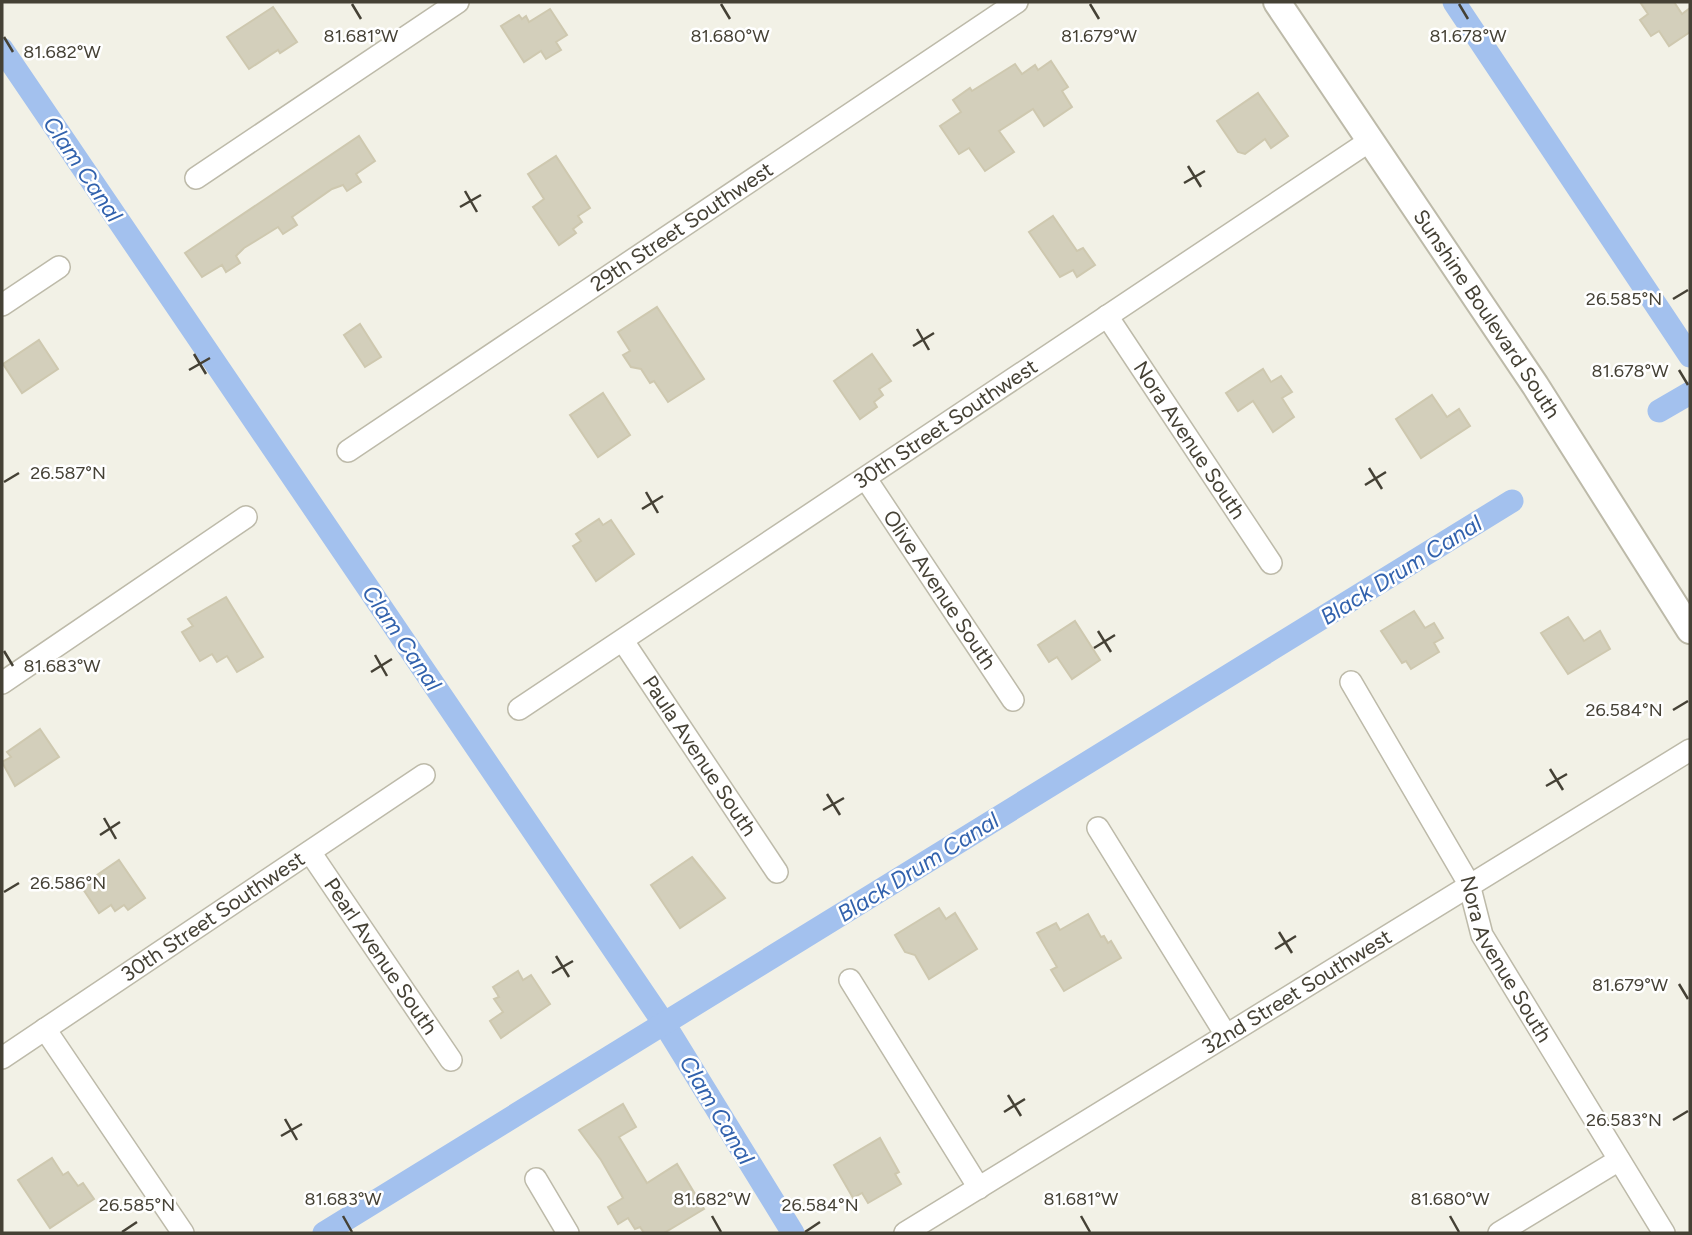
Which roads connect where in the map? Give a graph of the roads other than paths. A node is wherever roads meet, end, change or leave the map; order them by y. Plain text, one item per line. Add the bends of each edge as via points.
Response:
1 (458, 2) edge
2 (1017, 2) edge
3 (1277, 2) edge
4 (1371, 140) junction
5 (196, 178) dead end
6 (59, 267) dead end
7 (2, 305) edge
8 (1107, 316) junction
9 (348, 451) dead end
10 (866, 479) junction
11 (246, 517) dead end
12 (1271, 563) dead end
13 (1690, 630) edge
14 (623, 641) junction
15 (1351, 682) dead end
16 (2, 683) edge
17 (1013, 700) dead end
18 (519, 709) dead end
19 (1690, 750) edge
20 (424, 775) dead end
21 (1098, 828) dead end
22 (310, 852) junction
23 (778, 872) dead end
24 (1469, 884) junction
25 (850, 980) dead end
26 (46, 1029) junction
27 (1226, 1035) junction
28 (2, 1058) edge
29 (451, 1060) dead end
30 (1619, 1160) junction
31 (536, 1179) dead end
32 (979, 1188) junction
33 (183, 1233) edge
34 (568, 1233) edge
35 (905, 1233) edge
36 (1499, 1233) edge
37 (1664, 1233) edge

1 - 5 street
2 - 9 street, 29th Street Southwest
3 - 4 street, Sunshine Boulevard South
4 - 8 street, 30th Street Southwest
4 - 13 street, Sunshine Boulevard South via 1535,385
6 - 7 street
8 - 10 street, 30th Street Southwest
8 - 12 street, Nora Avenue South
10 - 14 street, 30th Street Southwest
10 - 17 street, Olive Avenue South
11 - 16 street
14 - 18 street, 30th Street Southwest
14 - 23 street, Paula Avenue South
15 - 24 street, Nora Avenue South
19 - 24 street, 32nd Street Southwest
20 - 22 street, 30th Street Southwest
21 - 27 street
22 - 26 street, 30th Street Southwest
22 - 29 street, Pearl Avenue South
24 - 27 street, 32nd Street Southwest
24 - 30 street, Nora Avenue South via 1482,935
25 - 32 street
26 - 28 street, 30th Street Southwest
26 - 33 street
27 - 32 street, 32nd Street Southwest
30 - 36 street
30 - 37 street, Nora Avenue South
31 - 34 street
32 - 35 street, 32nd Street Southwest

